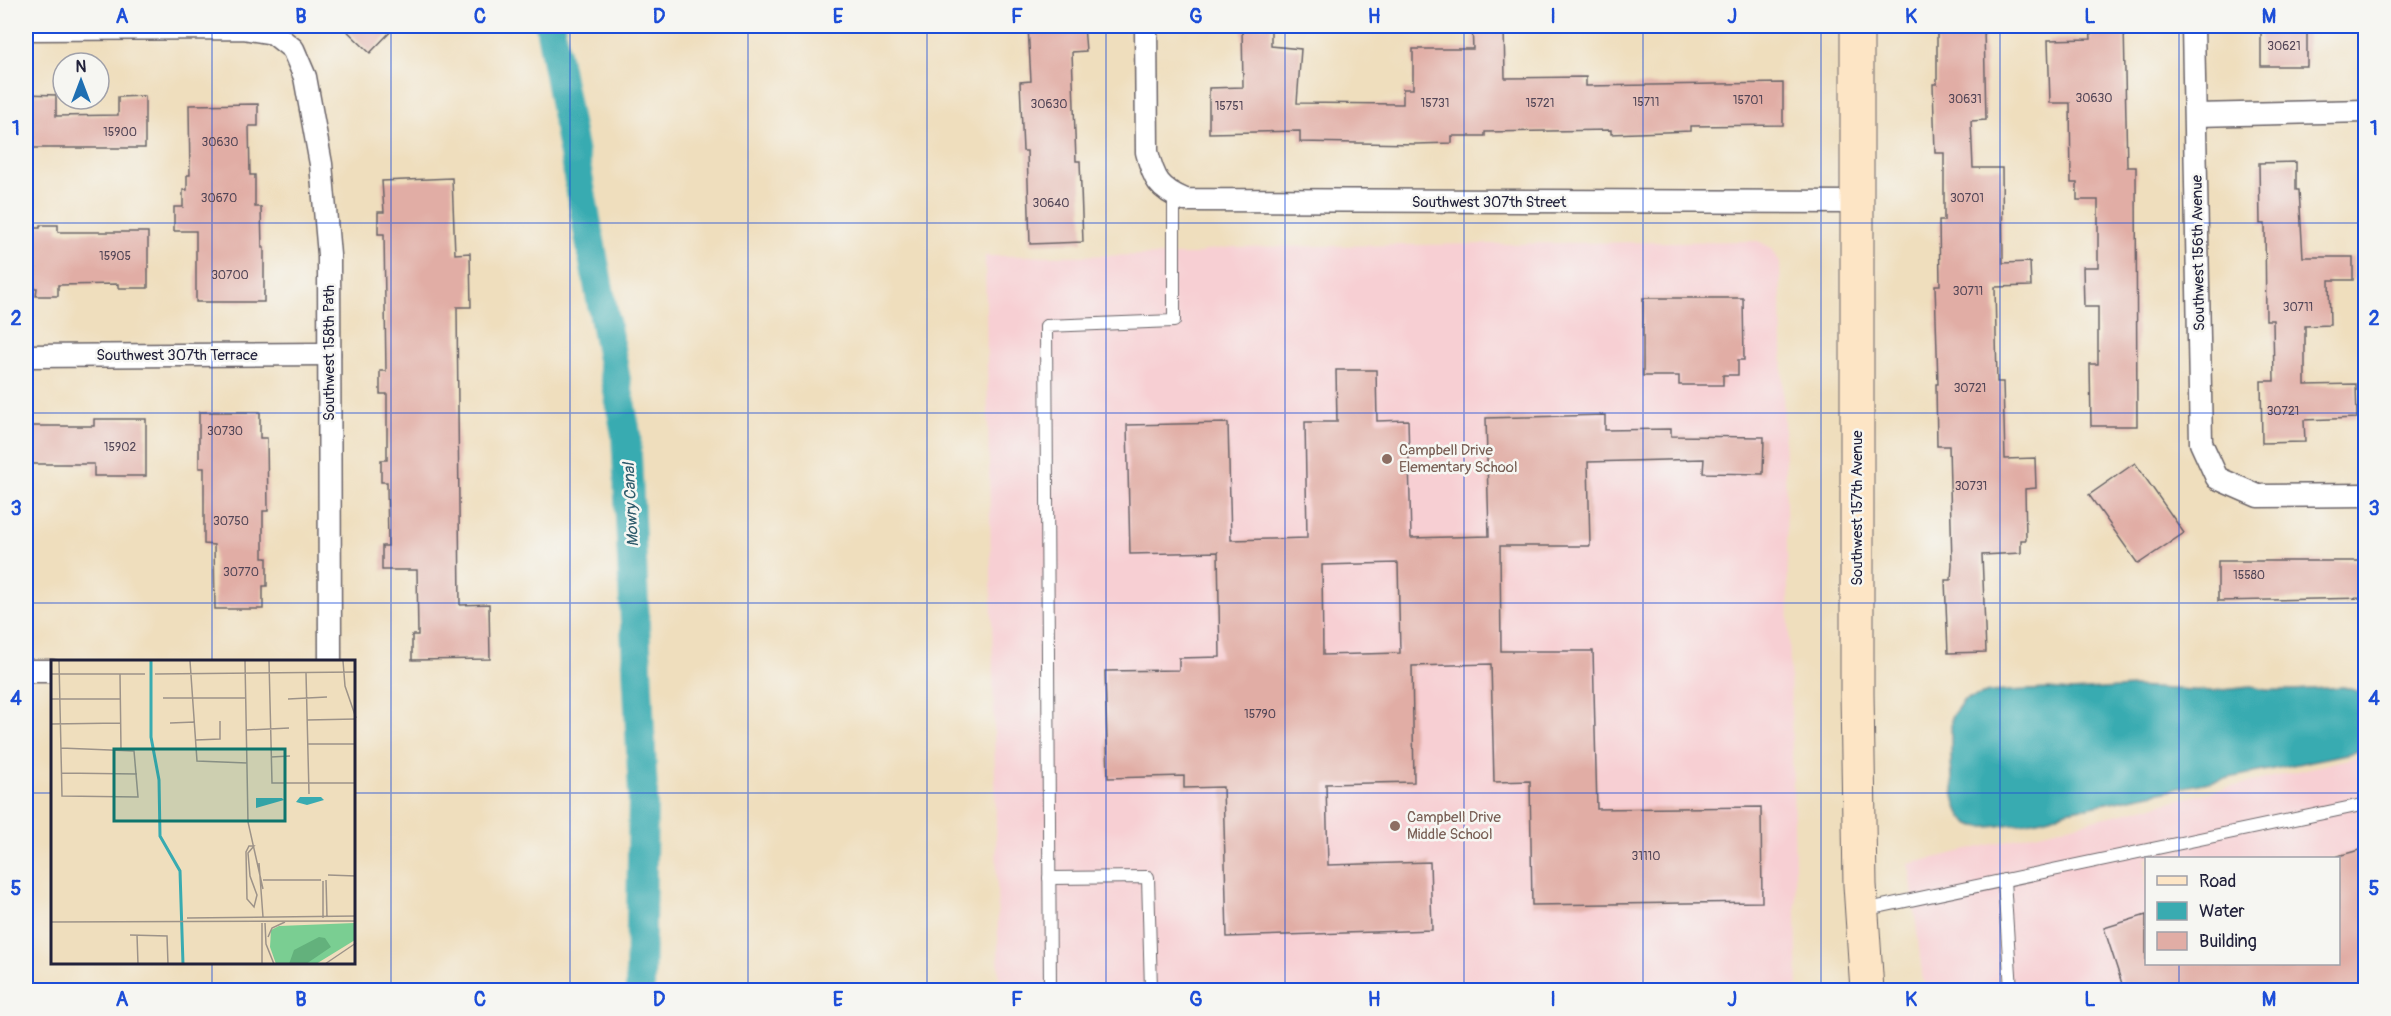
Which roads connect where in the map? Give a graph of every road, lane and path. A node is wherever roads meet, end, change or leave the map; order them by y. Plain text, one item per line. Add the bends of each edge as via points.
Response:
1 (1146, 26) edge
2 (1857, 26) edge
3 (2193, 26) edge
4 (98, 27) edge
5 (26, 29) edge
6 (2366, 111) edge
7 (2196, 115) junction
8 (1174, 196) junction
9 (1859, 202) junction
10 (329, 354) junction
11 (26, 356) edge
12 (2366, 495) edge
13 (330, 660) edge
14 (26, 671) edge
15 (51, 671) edge
16 (2366, 804) edge
17 (1049, 878) junction
18 (2004, 880) junction
19 (1862, 910) junction
20 (1050, 990) edge
21 (1151, 990) edge
22 (1867, 990) edge
23 (2011, 990) edge

1 - 8 street via 1147,152 1156,179
2 - 9 street, Southwest 157th Avenue
3 - 7 street, Southwest 156th Avenue
4 - 5 street
4 - 10 street, Southwest 158th Path via 243,28 273,33 293,49 305,77 321,164 329,255
6 - 7 street
7 - 12 street, Southwest 156th Avenue via 2201,443 2217,478 2258,496
8 - 9 street, Southwest 307th Street via 1205,202
8 - 17 lane via 1174,321 1046,326
9 - 19 street, Southwest 157th Avenue via 1857,694
10 - 11 street, Southwest 307th Terrace
10 - 13 street, Southwest 158th Path
14 - 15 street
16 - 18 lane
17 - 20 lane
17 - 21 lane via 1148,877
18 - 19 lane
18 - 23 lane
19 - 22 street, Southwest 157th Avenue

